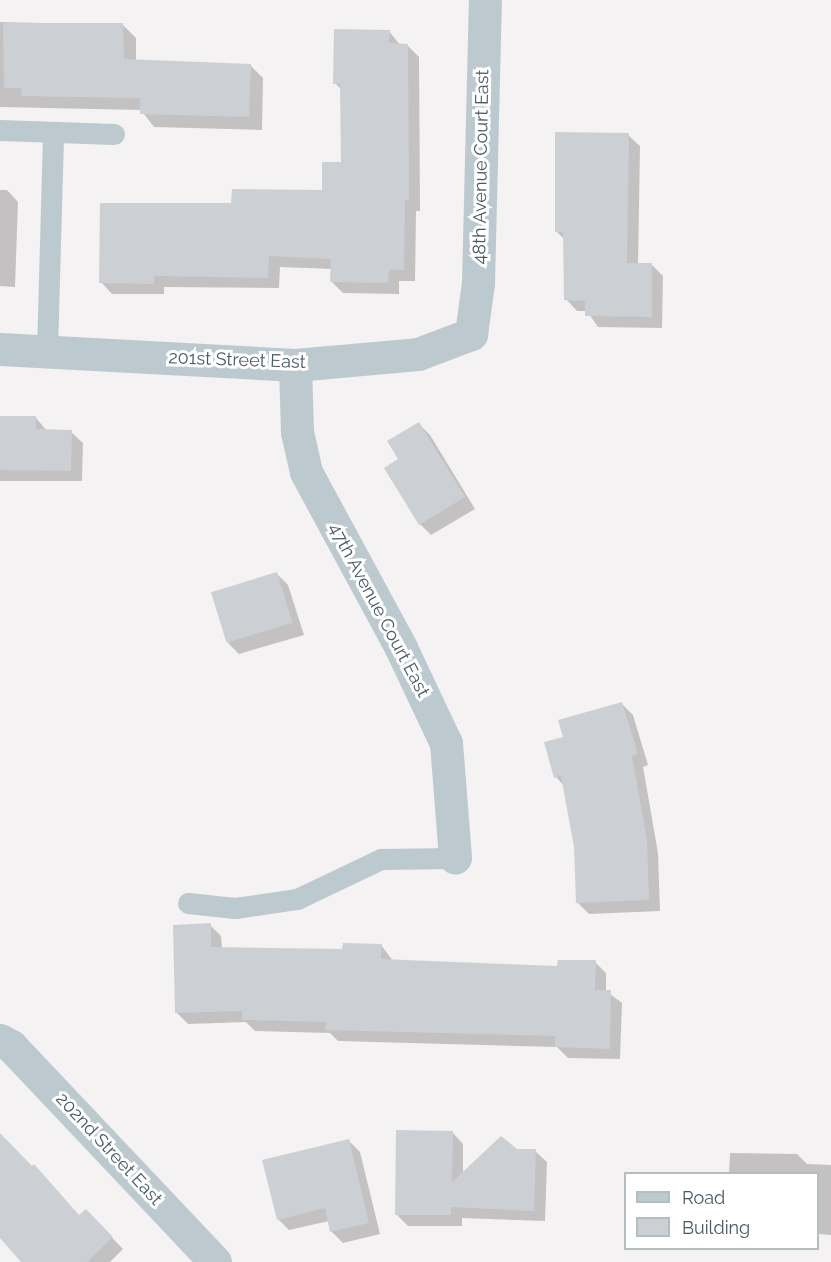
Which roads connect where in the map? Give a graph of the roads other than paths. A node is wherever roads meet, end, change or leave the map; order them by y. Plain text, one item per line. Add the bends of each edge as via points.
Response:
1 (484, 0) edge
2 (0, 130) edge
3 (53, 132) junction
4 (114, 134) dead end
5 (471, 334) joint
6 (0, 349) edge
7 (47, 351) junction
8 (295, 365) junction
9 (456, 858) joint
10 (188, 903) dead end
11 (0, 1040) edge
12 (215, 1262) edge

1 - 5 street, 48th Avenue Court East via 478,283
2 - 3 lane
3 - 4 lane
3 - 7 lane
5 - 8 street, 201st Street East via 418,354
6 - 7 street, 201st Street East
7 - 8 street, 201st Street East
8 - 9 street, 47th Avenue Court East via 297,432 306,472 401,648 446,743
9 - 10 lane via 381,859 297,899 235,908
11 - 12 street, 202nd Street East via 11,1046

